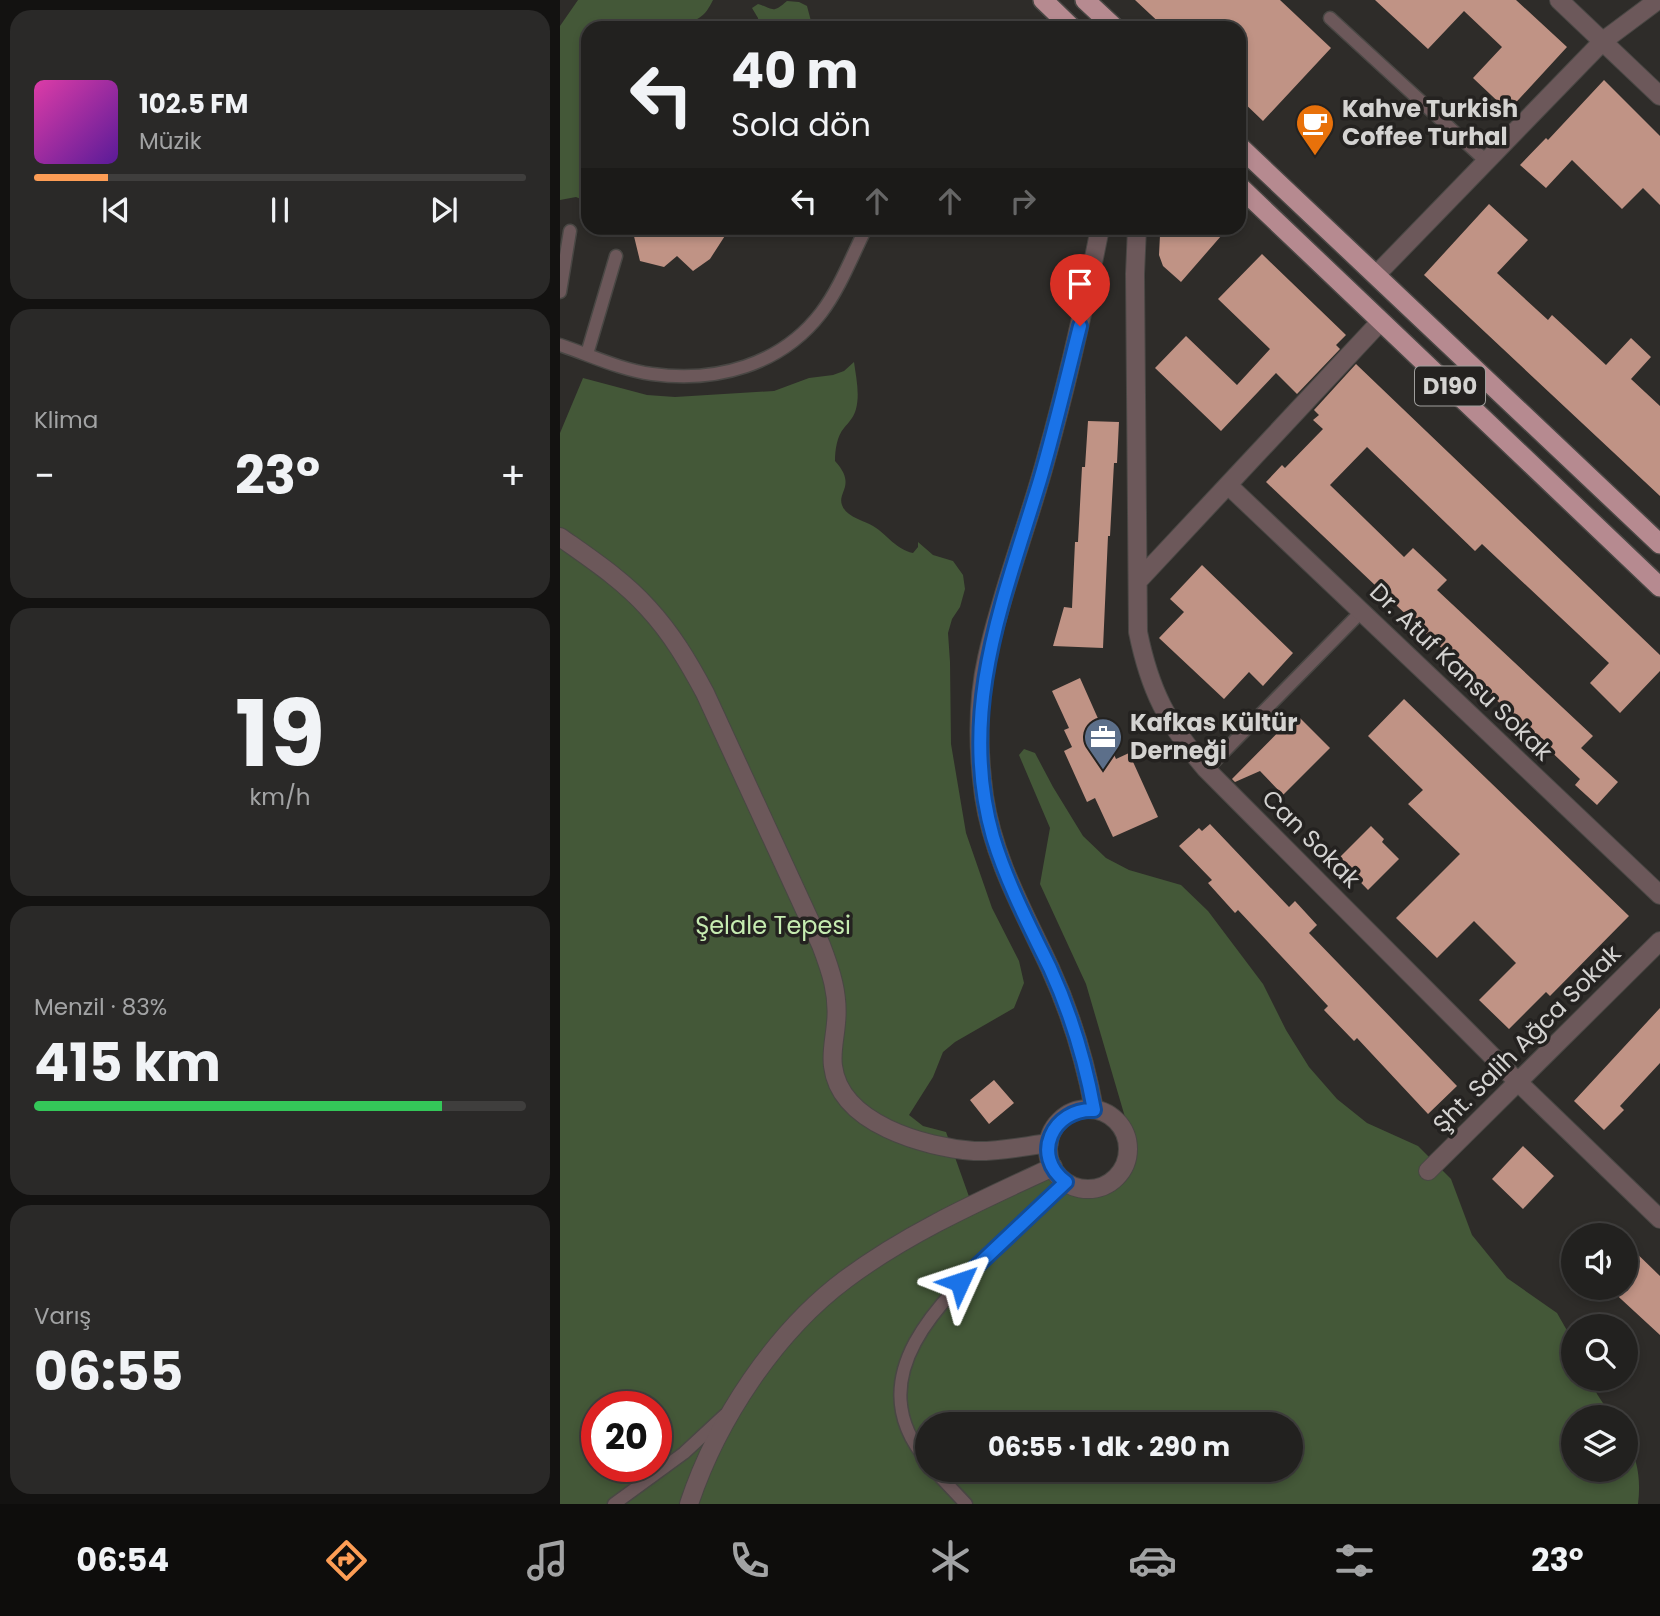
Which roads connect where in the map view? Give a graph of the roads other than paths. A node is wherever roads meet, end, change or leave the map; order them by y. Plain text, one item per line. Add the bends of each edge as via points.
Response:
1 (1043, 0) edge
2 (1085, 0) edge
3 (1559, 0) edge
4 (1658, 0) edge
5 (1330, 19) dead end
6 (1065, 21) edge
7 (1108, 21) edge
8 (1603, 41) junction
9 (1660, 96) edge
10 (1246, 153) edge
11 (1486, 161) junction
12 (1246, 193) edge
13 (570, 231) dead end
14 (863, 235) edge
15 (1099, 235) edge
16 (1137, 235) edge
17 (616, 256) dead end
18 (1376, 275) junction
19 (560, 292) edge
20 (1381, 321) junction
21 (560, 345) edge
22 (587, 354) junction
23 (1228, 485) junction
24 (560, 537) edge
25 (1660, 544) edge
26 (1138, 581) junction
27 (1660, 587) edge
28 (1362, 611) junction
29 (1207, 769) junction
30 (1660, 895) edge
31 (1660, 941) edge
32 (1518, 1082) junction
33 (1094, 1110) junction
34 (1049, 1143) junction
35 (1053, 1167) junction
36 (1429, 1171) dead end
37 (1066, 1182) junction
38 (1660, 1219) edge
39 (735, 1406) junction
40 (915, 1441) edge
41 (946, 1482) edge
42 (614, 1504) edge
43 (689, 1504) edge
44 (967, 1504) edge

1 - 6 highway
2 - 7 highway
3 - 8 street
4 - 8 street
5 - 11 lane
8 - 9 street
8 - 11 street
10 - 18 highway, D190
11 - 18 street
12 - 20 highway, D190
13 - 19 lane
14 - 22 lane via 835,292 811,325 795,341 757,363 733,371 679,376 630,369
15 - 33 street via 1047,456 989,648 980,712 984,796 993,835 1007,878 1069,1014
16 - 26 street, Can Sokak
17 - 22 lane
18 - 25 highway, D190
20 - 23 street
20 - 27 highway, D190
21 - 22 lane
23 - 26 street
23 - 28 street, Dr. Atuf Kansu Sokak
24 - 34 street via 648,607 684,654 705,693 832,974 837,1000 833,1066 848,1102 872,1120 953,1148 1005,1150
26 - 29 street, Can Sokak via 1138,632 1146,668 1160,706
28 - 29 lane
28 - 30 street, Dr. Atuf Kansu Sokak
29 - 32 street, Can Sokak
31 - 32 street, Şht. Salih Ağca Sokak
32 - 36 street, Şht. Salih Ağca Sokak
32 - 38 street, Can Sokak
33 - 34 street via 1070,1113 1060,1121
33 - 37 street via 1116,1120 1124,1131 1128,1155 1124,1167 1107,1185 1095,1189
34 - 35 street
35 - 37 street
35 - 39 street via 936,1224 847,1279 782,1341
37 - 40 lane via 960,1282 911,1351 903,1371 900,1404
39 - 42 lane via 684,1453
39 - 43 street
41 - 44 lane

